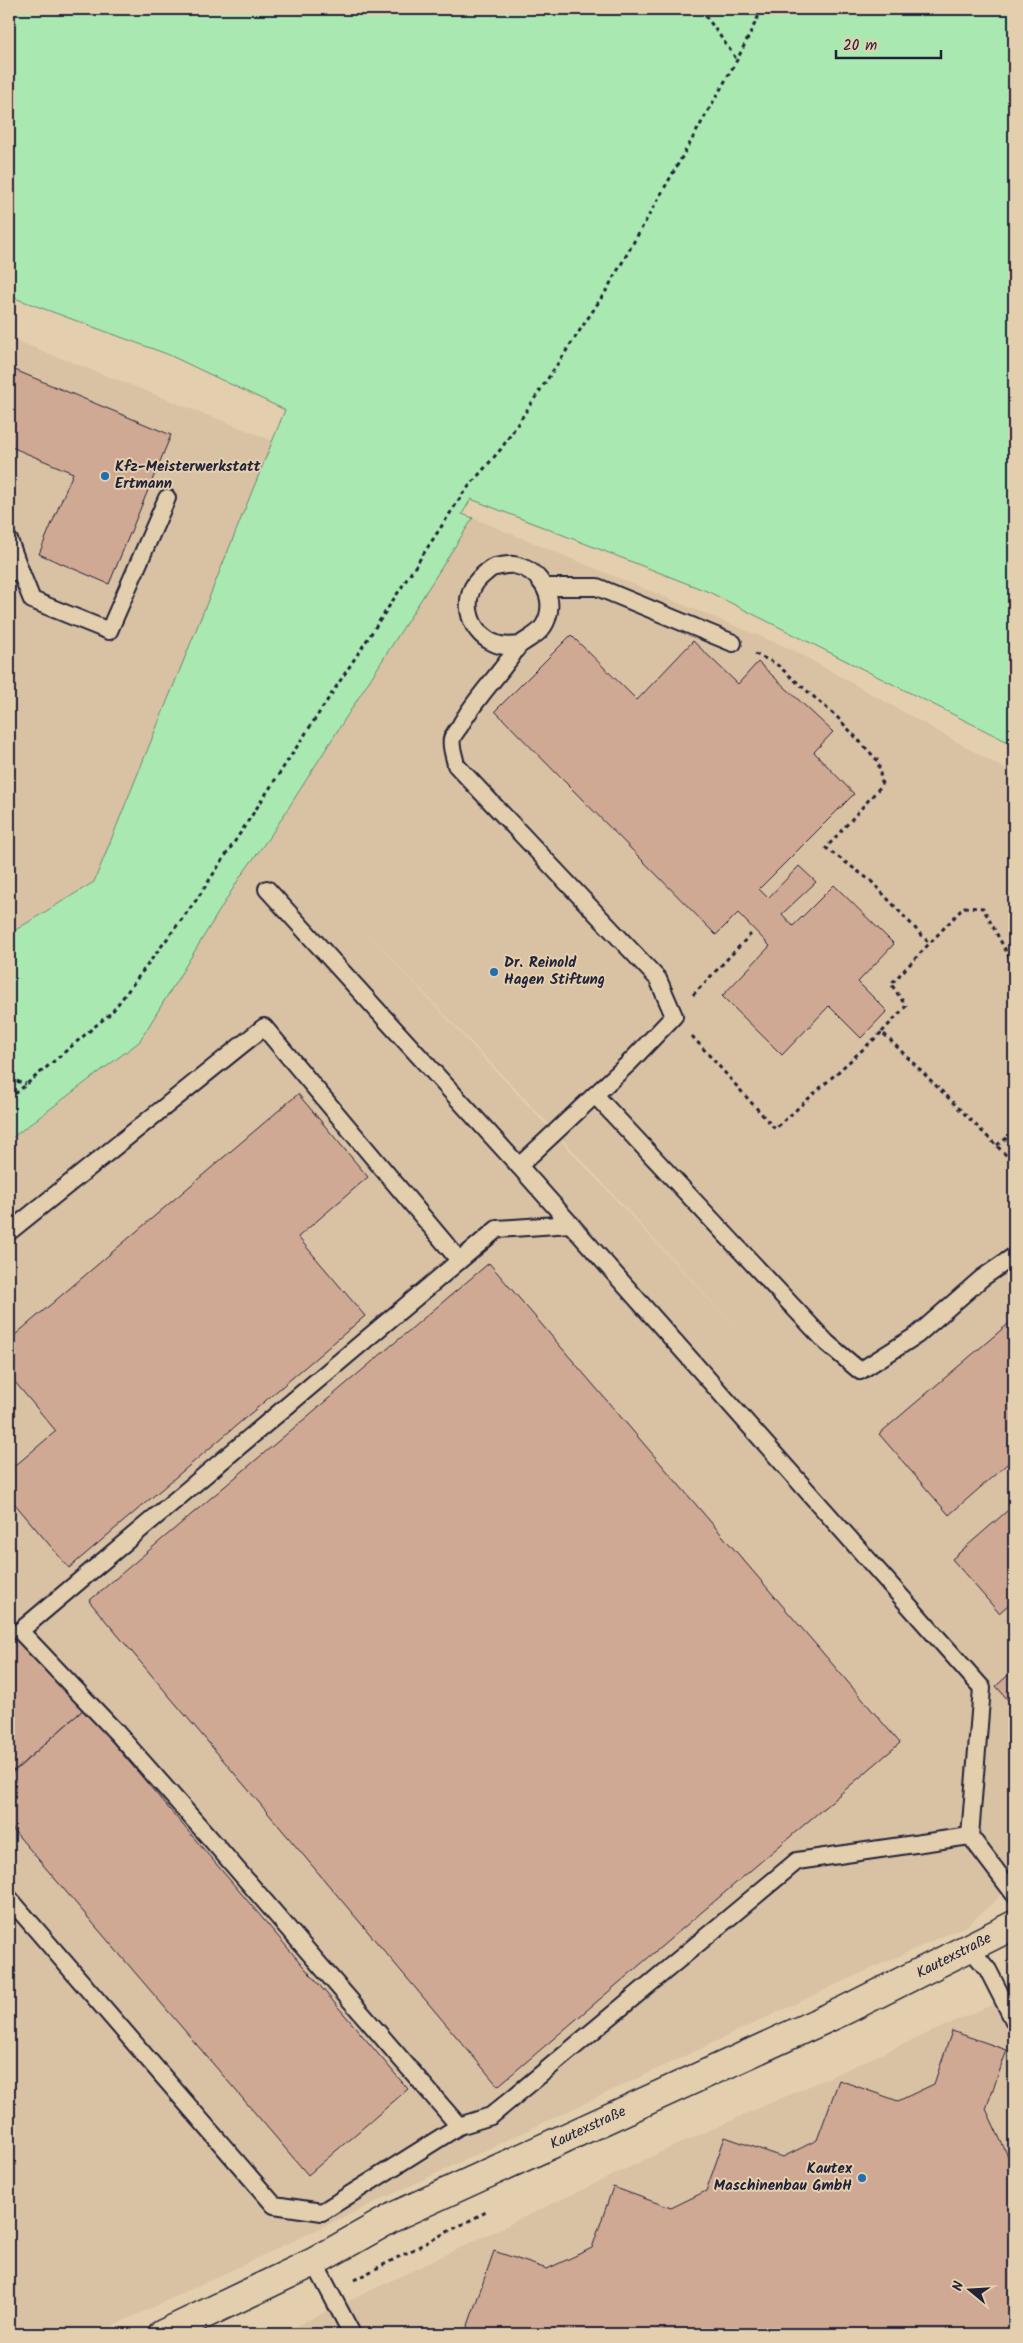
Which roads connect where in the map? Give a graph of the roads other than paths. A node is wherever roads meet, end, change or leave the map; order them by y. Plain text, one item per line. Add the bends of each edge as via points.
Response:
1 (166, 498) dead end
2 (9, 540) edge
3 (14, 572) edge
4 (545, 587) junction
5 (730, 642) road end
6 (520, 645) junction
7 (268, 889) dead end
8 (595, 1095) junction
9 (519, 1166) junction
10 (571, 1224) junction
11 (9, 1232) edge
12 (1014, 1256) edge
13 (459, 1260) junction
14 (970, 1836) junction
15 (1014, 1894) edge
16 (9, 1898) edge
17 (1014, 1925) edge
18 (970, 1948) junction
19 (1010, 2000) edge
20 (1014, 2021) edge
21 (459, 2126) junction
22 (314, 2262) junction
23 (163, 2334) edge
24 (352, 2334) edge

1 - 3 lane via 109,631 32,600
2 - 3 lane
4 - 5 lane via 596,587
4 - 6 lane via 550,606 548,618 533,639
4 - 6 lane via 536,575 513,564 492,568 476,581 470,594 470,620 480,634 494,644
6 - 8 lane via 471,706 452,740 456,765 658,979 674,1016
7 - 9 lane
8 - 9 lane
8 - 12 lane via 827,1343 860,1371 917,1335 982,1278
9 - 10 lane
10 - 13 lane via 497,1230
10 - 14 lane via 982,1688
11 - 13 lane via 264,1027
13 - 21 lane via 20,1630 117,1733
14 - 15 lane
14 - 21 lane via 797,1861 492,2116
16 - 21 lane via 274,2205 322,2212
17 - 18 street, Kautexstraße
18 - 19 lane
18 - 22 street, Kautexstraße via 844,2010 397,2215
19 - 20 lane
22 - 23 street, Kautexstraße
22 - 24 lane

